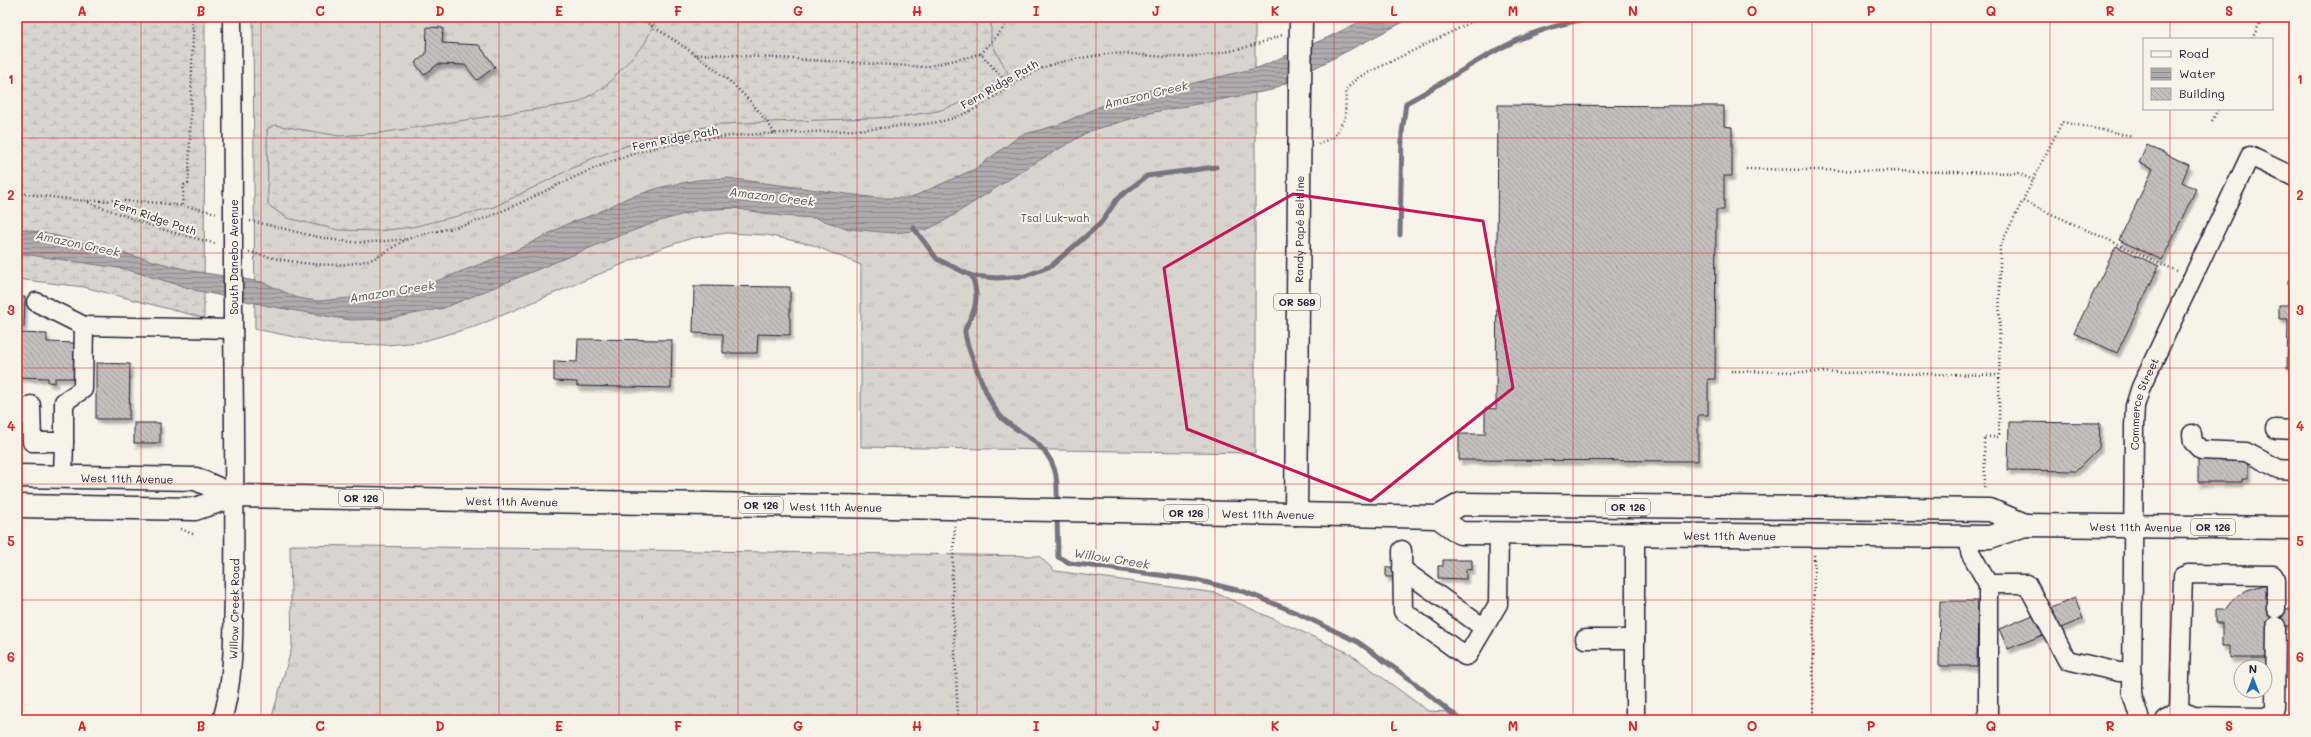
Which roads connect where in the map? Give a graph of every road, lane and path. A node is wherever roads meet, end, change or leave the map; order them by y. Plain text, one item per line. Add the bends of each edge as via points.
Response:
1 (191, 17) edge
2 (232, 17) edge
3 (638, 17) edge
4 (1301, 17) edge
5 (1482, 17) edge
6 (2262, 17) edge
7 (1005, 26) dead end
8 (1285, 34) dead end
9 (2252, 38) edge
10 (981, 54) junction
11 (697, 55) junction
12 (1011, 87) junction
13 (2218, 110) edge
14 (2212, 121) dead end
15 (775, 134) junction
16 (2133, 136) dead end
17 (1299, 152) junction
18 (1746, 169) dead end
19 (2294, 177) edge
20 (2033, 180) junction
21 (17, 193) edge
22 (2023, 201) junction
23 (182, 205) dead end
24 (224, 246) dead end
25 (245, 251) dead end
26 (2192, 278) junction
27 (36, 302) dead end
28 (233, 323) junction
29 (84, 326) junction
30 (1731, 371) dead end
31 (1999, 375) junction
32 (31, 405) dead end
33 (2276, 429) dead end
34 (2294, 430) edge
35 (2192, 434) dead end
36 (64, 442) junction
37 (2294, 470) edge
38 (17, 476) edge
39 (63, 476) junction
40 (1985, 488) dead end
41 (234, 496) junction
42 (17, 506) edge
43 (956, 508) junction
44 (1729, 508) junction
45 (1296, 514) junction
46 (1438, 517) junction
47 (2026, 525) junction
48 (2132, 525) junction
49 (2294, 528) edge
50 (1635, 533) junction
51 (1499, 534) junction
52 (1656, 534) junction
53 (1814, 536) junction
54 (1970, 537) junction
55 (1402, 550) dead end
56 (1402, 569) junction
57 (1988, 584) junction
58 (1484, 628) junction
59 (1585, 639) dead end
60 (1635, 639) junction
61 (2132, 672) junction
62 (2172, 715) edge
63 (222, 720) edge
64 (958, 720) edge
65 (1635, 720) edge
66 (1813, 720) edge
67 (1988, 720) edge
68 (2140, 720) edge

1 - 23 path via 193,31 189,173 188,183 183,189
2 - 28 street, South Danebo Avenue, bridge
3 - 11 path
4 - 17 main road, Randy Papé Beltline / OR 569, bridge
5 - 17 path via 1357,78 1346,90 1345,118 1334,137
6 - 9 path
7 - 10 path
8 - 12 path, Fern Ridge Path via 1243,49 1186,56 1104,54 1048,66
10 - 11 path via 925,67
10 - 12 path
11 - 15 path via 740,91 764,117
12 - 15 path, Fern Ridge Path via 975,109 944,121 871,130
13 - 14 path
15 - 25 path, Fern Ridge Path via 719,136 629,155 598,166 520,204 467,225 409,238 371,259 333,264 274,258
16 - 20 path via 2062,122
17 - 45 main road, Randy Papé Beltline / OR 569
18 - 20 path via 2018,172
19 - 26 street, Commerce Street via 2250,156
20 - 22 path
21 - 24 path, Fern Ridge Path via 85,201 160,229
22 - 26 path
22 - 31 path via 2000,246
26 - 48 street, Commerce Street via 2141,387 2135,406
27 - 29 street
28 - 29 street
28 - 41 street, South Danebo Avenue
29 - 36 street via 83,389 64,402
30 - 31 path
31 - 40 path via 1999,437 1984,437
32 - 36 street via 32,442
33 - 34 street
35 - 37 street via 2193,442 2202,450 2246,452 2279,469
36 - 39 street
38 - 39 main road, West 11th Avenue / OR 126
39 - 41 main road, West 11th Avenue / OR 126 via 196,479
41 - 42 main road, West 11th Avenue / OR 126 via 195,509
41 - 43 main road, West 11th Avenue / OR 126
41 - 63 street, Willow Creek Road via 232,658 227,705
43 - 45 main road, West 11th Avenue / OR 126
43 - 64 path via 952,577
44 - 46 main road, West 11th Avenue / OR 126 via 1461,504
44 - 47 main road, West 11th Avenue / OR 126 via 1990,510
44 - 52 main road via 1726,520 1721,522 1672,522
45 - 46 main road, West 11th Avenue / OR 126
46 - 51 main road, West 11th Avenue / OR 126 via 1460,533
47 - 48 main road, West 11th Avenue / OR 126
47 - 54 main road, West 11th Avenue / OR 126 via 1990,537
48 - 49 main road, West 11th Avenue / OR 126
48 - 61 street, Commerce Street
50 - 51 main road, West 11th Avenue / OR 126
50 - 52 main road, West 11th Avenue / OR 126
50 - 60 street
51 - 58 street via 1498,604
52 - 53 main road, West 11th Avenue / OR 126
53 - 54 main road, West 11th Avenue / OR 126
53 - 66 path
54 - 57 street via 1970,552
55 - 56 street
56 - 58 street
56 - 58 street via 1405,614 1465,656 1468,656
57 - 61 street via 2027,584 2067,660 2119,672
57 - 67 street
59 - 60 street
60 - 65 street
61 - 68 street, Commerce Street via 2132,694
62 - 62 street via 2270,716 2275,707 2276,580 2273,575 2185,574 2182,579

